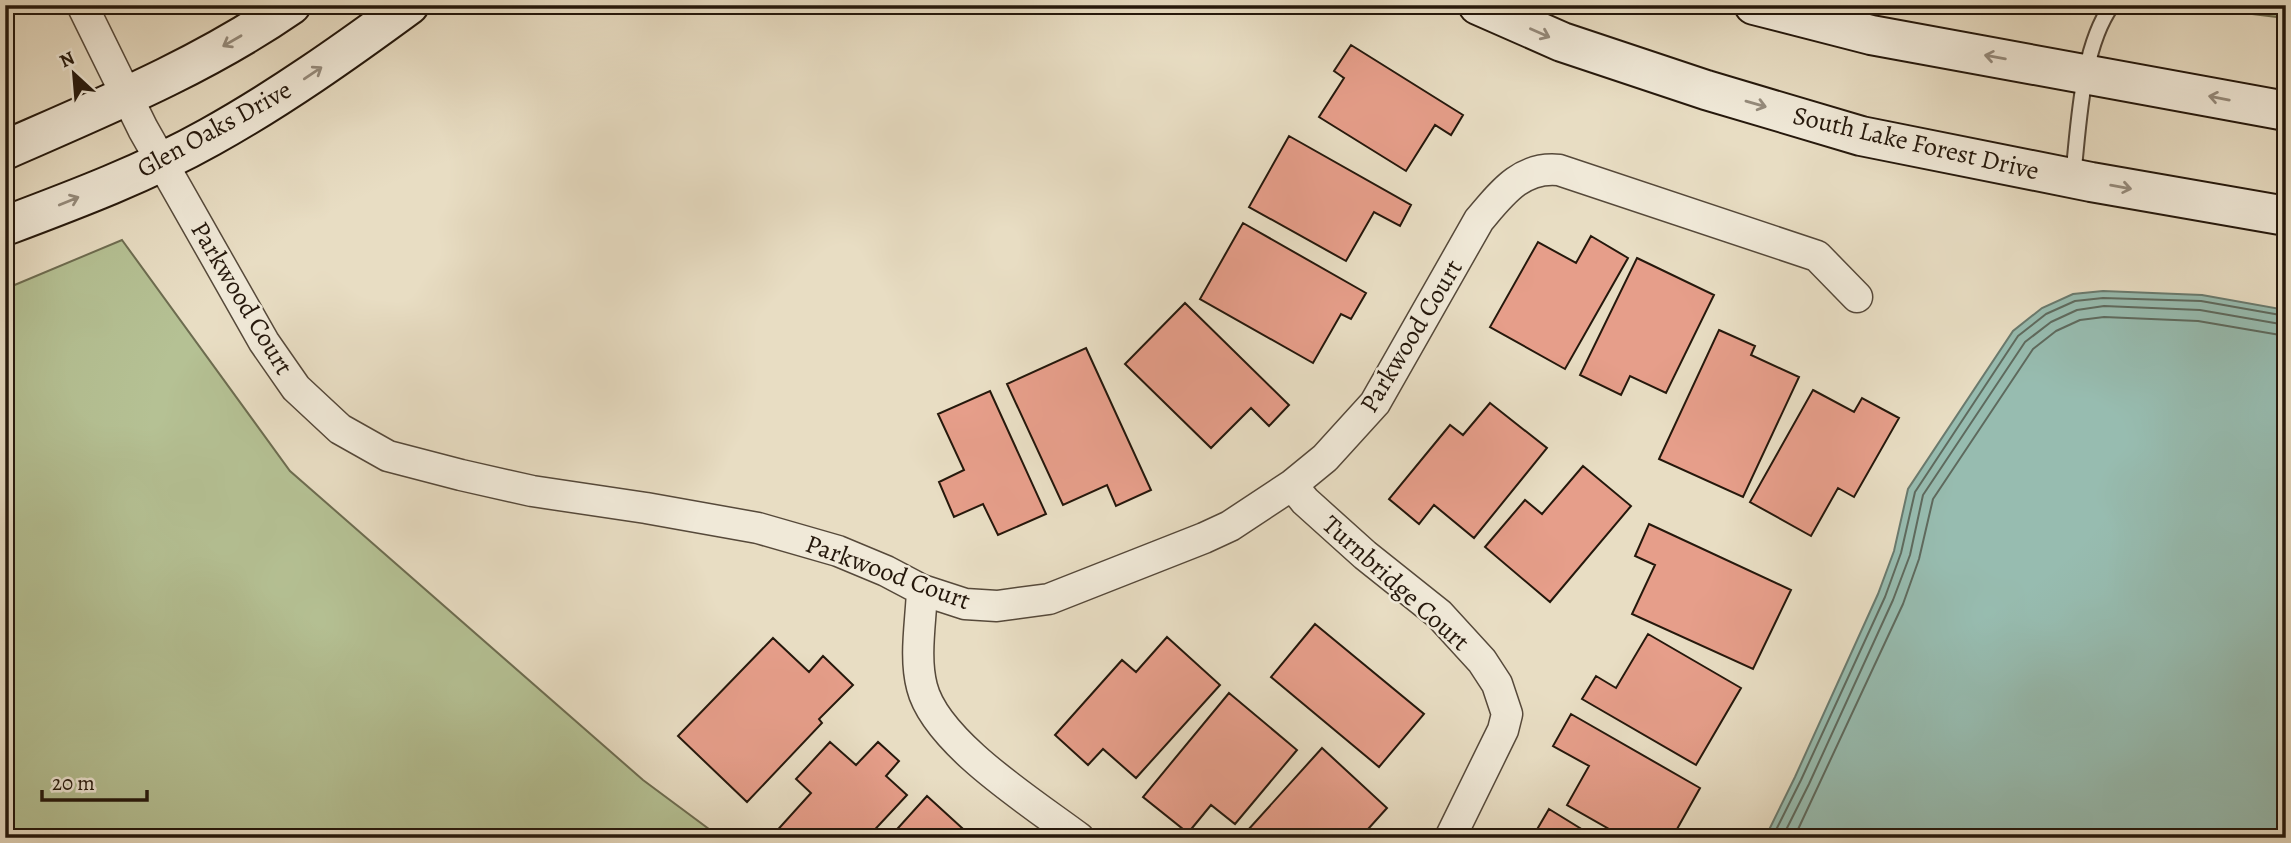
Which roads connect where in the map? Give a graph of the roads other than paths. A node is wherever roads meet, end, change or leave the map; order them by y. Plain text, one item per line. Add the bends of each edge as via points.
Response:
1 (82, 5) edge
2 (291, 5) edge
3 (409, 5) edge
4 (1478, 5) edge
5 (1754, 5) edge
6 (2112, 5) edge
7 (2085, 74) junction
8 (126, 97) junction
9 (2286, 111) edge
10 (5, 150) edge
11 (162, 162) junction
12 (2073, 178) junction
13 (2286, 216) edge
14 (5, 226) edge
15 (1857, 297) dead end
16 (1292, 485) junction
17 (922, 590) junction
18 (1079, 838) edge
19 (1450, 838) edge

1 - 8 street, Parkwood Court
2 -> 8 main road
11 -> 3 main road, Glen Oaks Drive via 282,93
4 -> 12 main road, South Lake Forest Drive via 1562,42 1861,136
7 -> 5 main road via 1871,35
6 - 7 lane
9 -> 7 main road
7 - 12 lane
8 - 10 main road
8 - 11 street, Parkwood Court
14 -> 11 main road, Glen Oaks Drive
11 - 17 street, Parkwood Court via 264,342 296,388 340,429 388,456 520,488 758,528 838,551
12 -> 13 main road, South Lake Forest Drive
15 - 16 street, Parkwood Court via 1817,256 1559,170 1529,172 1499,195 1479,220 1375,402 1325,458
16 - 17 street, Parkwood Court via 1230,526 1049,599 997,607 965,604
16 - 19 street, Turnbridge Court via 1365,555 1439,614 1497,684 1507,714 1503,730
17 - 18 street via 922,687 940,722 985,767

